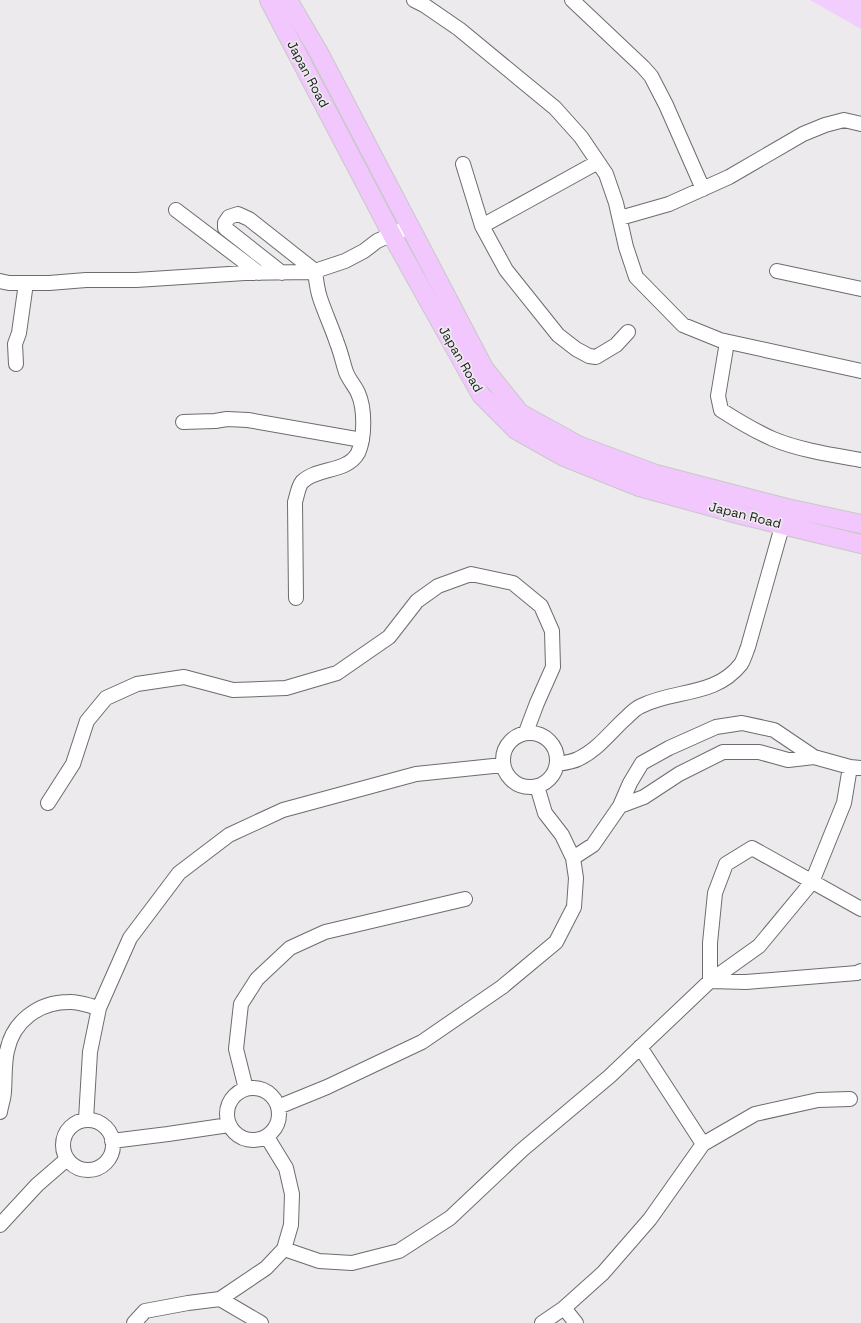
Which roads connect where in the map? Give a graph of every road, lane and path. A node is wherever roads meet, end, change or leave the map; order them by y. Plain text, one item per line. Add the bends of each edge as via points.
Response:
1 (269, 0) edge
2 (288, 0) edge
3 (414, 0) edge
4 (572, 0) edge
5 (861, 124) edge
6 (598, 162) junction
7 (463, 164) dead end
8 (703, 189) junction
9 (176, 210) dead end
10 (620, 218) junction
11 (482, 226) junction
12 (409, 227) junction
13 (392, 235) junction
14 (316, 271) junction
15 (777, 271) dead end
16 (259, 273) junction
17 (282, 273) junction
18 (0, 281) edge
19 (26, 283) junction
20 (861, 289) edge
21 (628, 332) dead end
22 (728, 342) junction
23 (16, 364) dead end
24 (861, 371) edge
25 (183, 422) dead end
26 (362, 440) junction
27 (861, 460) edge
28 (785, 516) junction
29 (861, 524) edge
30 (861, 544) edge
31 (296, 598) dead end
32 (526, 732) junction
33 (814, 757) junction
34 (557, 764) junction
35 (503, 765) junction
36 (855, 768) edge
37 (538, 786) junction
38 (48, 803) dead end
39 (620, 806) junction
40 (573, 858) junction
41 (812, 882) junction
42 (465, 899) dead end
43 (861, 909) edge
44 (861, 972) edge
45 (710, 981) junction
46 (99, 1008) junction
47 (640, 1047) junction
48 (246, 1089) junction
49 (850, 1099) dead end
50 (278, 1107) junction
51 (0, 1112) edge
52 (86, 1120) junction
53 (229, 1124) junction
54 (267, 1137) junction
55 (112, 1141) junction
56 (703, 1144) junction
57 (67, 1159) junction
58 (0, 1225) edge
59 (284, 1249) junction
60 (220, 1299) junction
61 (564, 1308) junction
62 (134, 1323) edge
63 (261, 1323) edge
64 (542, 1323) edge
65 (576, 1323) edge

1 - 13 main road, Japan Road
2 - 12 main road, Japan Road via 318,51
3 - 6 street via 459,29 555,108
4 - 8 street via 651,76
5 - 8 street via 844,120 803,134 729,177
6 - 10 street via 606,174
6 - 11 street
7 - 11 street
8 - 10 street via 669,204
9 - 16 street
10 - 22 street via 636,276 683,325
11 - 21 street via 506,270 558,335 576,349 596,357 616,345
12 - 13 street
12 - 28 main road, Japan Road via 484,368 520,413 578,445 656,474
13 - 14 street via 345,261
13 - 28 main road, Japan Road via 481,395 516,430 564,458 639,487 745,516
14 - 17 street
14 - 17 street via 249,219 238,214 229,217 225,228
14 - 26 street via 319,297 347,374 360,399
15 - 20 street
16 - 17 street
16 - 19 street
18 - 19 street
19 - 23 street via 16,344
22 - 24 street
22 - 27 street via 718,396 721,410 774,439 811,450
25 - 26 street via 248,420
26 - 31 street via 358,452 349,463 313,476 302,483 296,502
28 - 29 main road, Japan Road
28 - 30 main road, Japan Road
28 - 34 street via 748,647 741,663 714,686 661,698 640,706 597,746 578,759
32 - 34 street via 543,735 550,740 555,747
32 - 35 street via 510,740 502,756
32 - 38 street via 553,667 552,631 541,606 513,583 471,574 433,589 417,601 389,637 336,673 286,688 233,690 184,677 138,684 106,698 86,721 74,764
33 - 36 street
33 - 39 street via 788,760 759,752 723,752 678,774 644,797
33 - 39 street via 774,730 742,723 716,727 669,748 642,764 630,782
34 - 37 street via 551,778
35 - 37 street via 512,781 528,787
35 - 46 street via 416,774 283,810 229,836 179,873 130,938
36 - 41 street via 844,803
37 - 40 street via 545,813 562,835
39 - 40 street via 593,845
40 - 50 street via 576,878 574,907 556,942 502,987 422,1042
41 - 43 street
41 - 45 street via 759,946
41 - 45 street via 752,848 726,864 715,893 710,943
42 - 48 street via 325,932 290,948 257,979 241,1004 236,1049
44 - 45 street via 746,982
45 - 47 street
46 - 51 street via 70,1001 50,1004 36,1010 21,1024 11,1036 6,1052 4,1093
46 - 52 street via 90,1052
47 - 56 street
47 - 59 street via 610,1076 522,1150 450,1218 399,1250 352,1263 319,1261
48 - 50 street via 262,1090 275,1100
48 - 53 street via 232,1099 228,1107
49 - 56 street via 818,1100 755,1114
50 - 54 street via 278,1124
52 - 55 street via 99,1122 110,1133
52 - 57 street via 76,1122 65,1134 62,1143
53 - 54 street via 234,1132 249,1140
53 - 55 street
54 - 59 street via 286,1168 292,1194 291,1225
55 - 57 street via 110,1156 98,1167 90,1170 81,1169
56 - 61 street via 650,1219 603,1273
57 - 58 street via 37,1184
59 - 60 street via 266,1268
60 - 62 street via 145,1311
60 - 63 street
61 - 64 street
61 - 65 street

